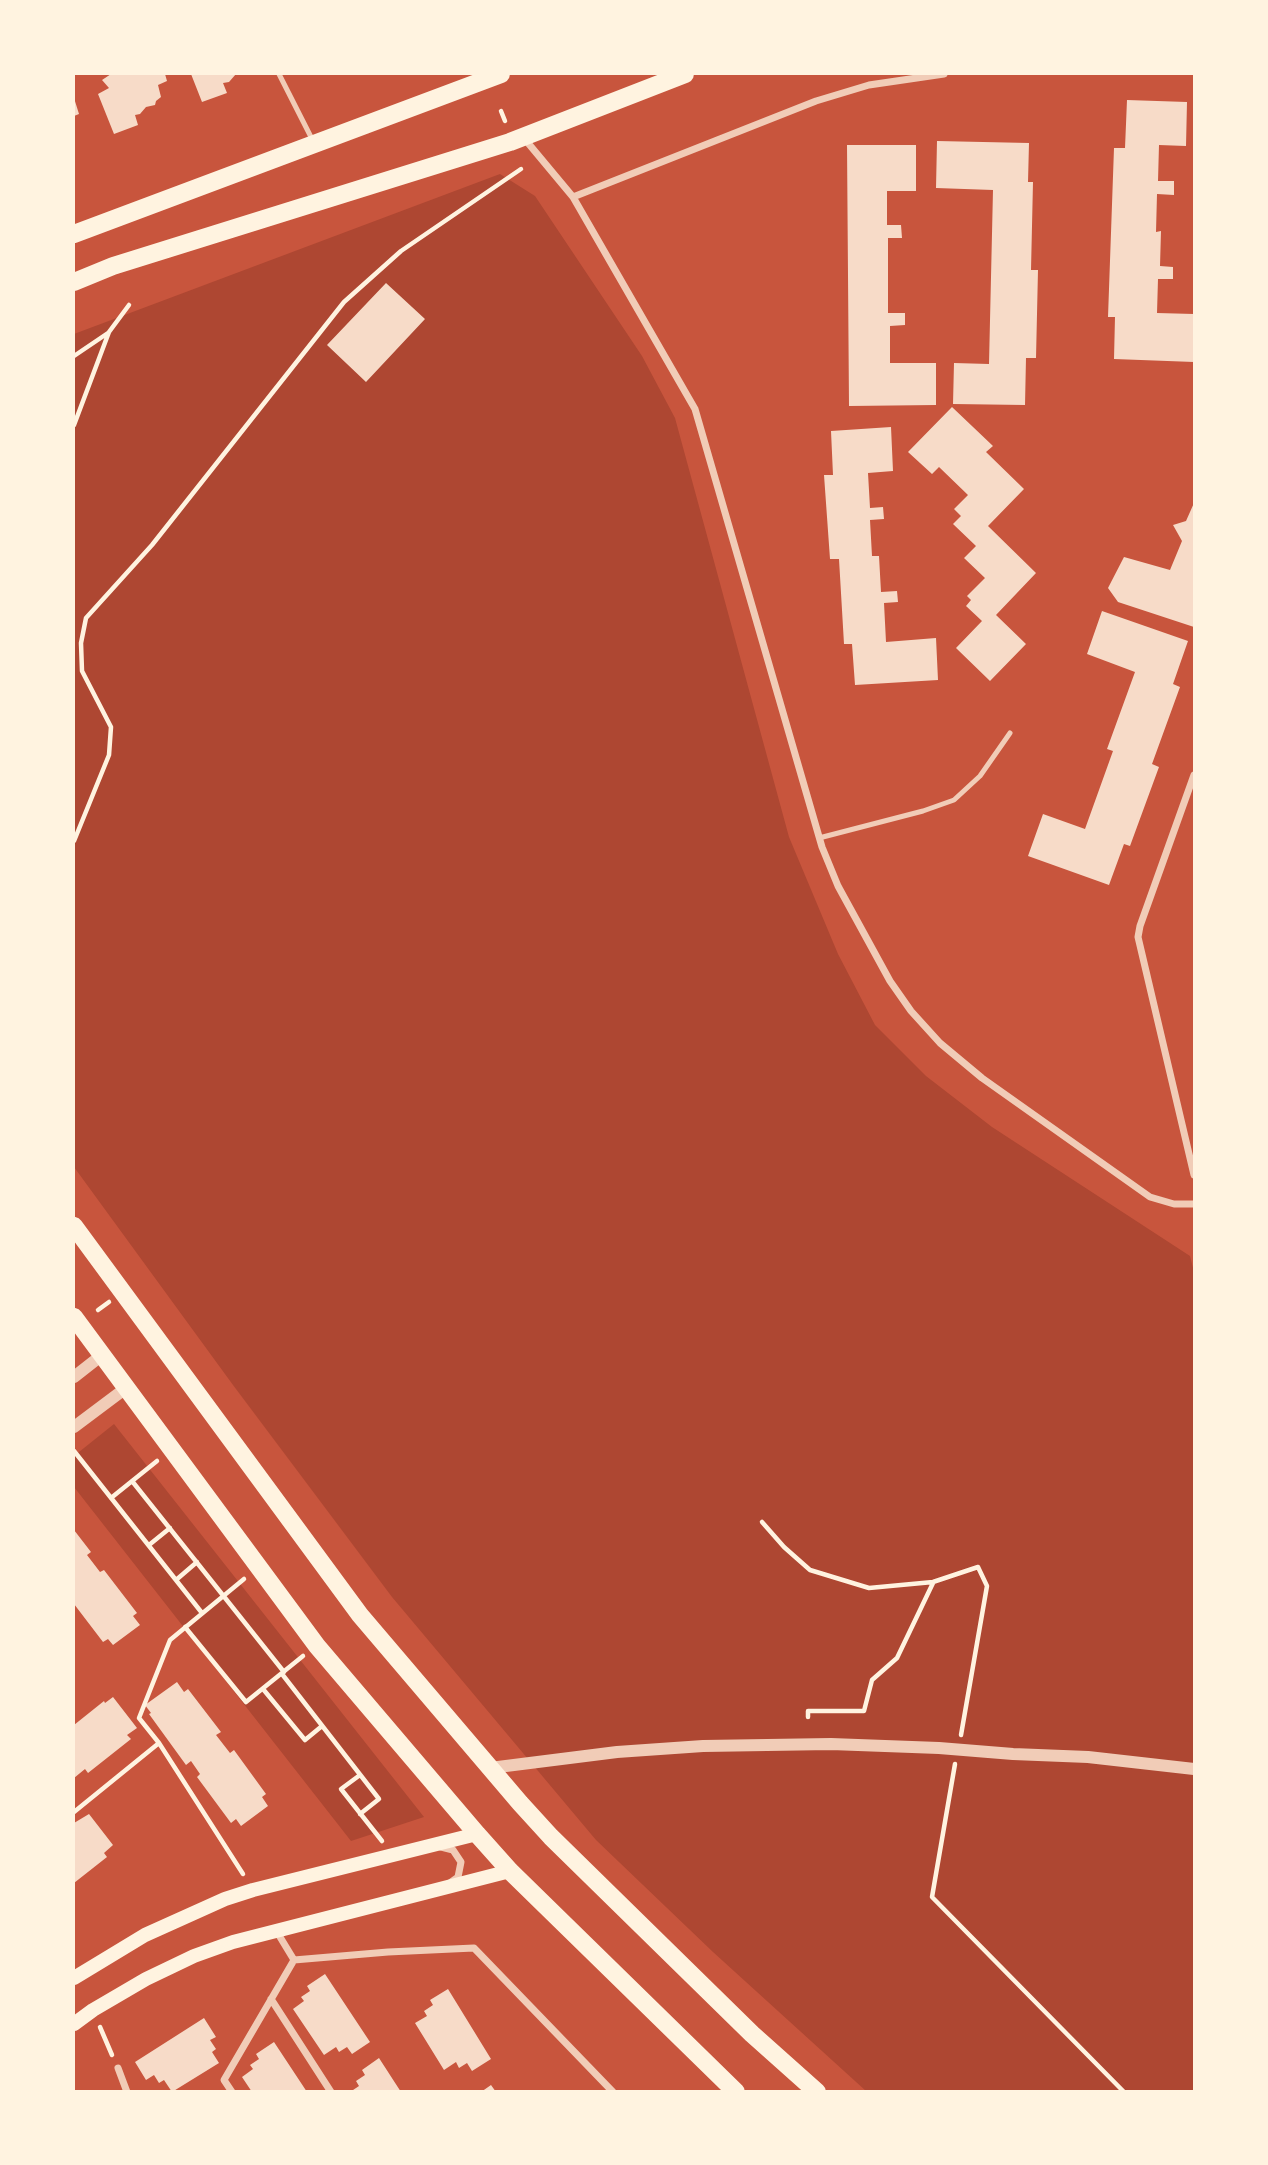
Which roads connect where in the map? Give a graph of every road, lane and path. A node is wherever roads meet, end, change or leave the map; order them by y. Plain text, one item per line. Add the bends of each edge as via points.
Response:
1 (279, 74) edge
2 (501, 74) edge
3 (685, 74) edge
4 (944, 74) edge
5 (501, 111) dead end
6 (505, 121) dead end
7 (523, 136) junction
8 (315, 144) junction
9 (521, 169) dead end
10 (573, 197) junction
11 (74, 234) edge
12 (74, 282) edge
13 (129, 305) dead end
14 (109, 332) junction
15 (74, 356) edge
16 (74, 425) edge
17 (1010, 733) dead end
18 (1195, 775) edge
19 (820, 838) junction
20 (74, 841) edge
21 (1195, 1175) edge
22 (1195, 1204) edge
23 (74, 1226) edge
24 (74, 1317) edge
25 (102, 1355) junction
26 (74, 1377) edge
27 (126, 1388) junction
28 (74, 1427) edge
29 (172, 1450) junction
30 (74, 1451) edge
31 (132, 1481) junction
32 (111, 1499) junction
33 (762, 1522) dead end
34 (170, 1528) junction
35 (149, 1545) junction
36 (197, 1562) junction
37 (259, 1567) junction
38 (176, 1580) junction
39 (933, 1582) junction
40 (223, 1596) junction
41 (202, 1613) junction
42 (185, 1627) junction
43 (317, 1646) junction
44 (283, 1673) junction
45 (263, 1689) junction
46 (808, 1717) dead end
47 (322, 1726) junction
48 (960, 1737) dead end
49 (159, 1743) junction
50 (958, 1751) dead end
51 (490, 1768) junction
52 (1195, 1769) edge
53 (360, 1775) junction
54 (74, 1812) edge
55 (360, 1814) junction
56 (477, 1834) junction
57 (434, 1845) junction
58 (393, 1855) junction
59 (510, 1871) junction
60 (445, 1887) junction
61 (253, 1890) junction
62 (277, 1931) junction
63 (294, 1959) junction
64 (74, 1978) edge
65 (271, 1999) junction
66 (93, 2010) junction
67 (74, 2024) edge
68 (118, 2068) joint
69 (127, 2091) edge
70 (232, 2091) edge
71 (331, 2091) edge
72 (613, 2091) edge
73 (736, 2091) edge
74 (817, 2091) edge
75 (1124, 2091) edge

1 - 8 lane
2 - 8 main road
3 - 7 main road
4 - 10 street via 869,85 816,101
5 - 6 path
7 - 10 street
7 - 12 main road
8 - 11 main road
9 - 20 path via 401,251 344,303 152,545 86,618 82,671 111,727 109,755
10 - 19 street via 695,409
13 - 14 path
14 - 15 path
14 - 16 path
17 - 19 lane via 980,776 954,800
18 - 21 street via 1138,937
19 - 22 street via 838,886 872,951 911,1011 940,1043 1150,1197 1174,1205
23 - 51 main road via 360,1615
24 - 25 main road
25 - 26 street
25 - 27 main road
27 - 28 street
27 - 29 main road
29 - 31 path
29 - 37 main road
30 - 32 path
31 - 32 path
31 - 34 path
32 - 35 path
33 - 39 path via 810,1570 869,1588
34 - 35 path
34 - 36 path
35 - 38 path
36 - 38 path
36 - 40 path
37 - 40 path
37 - 43 main road
38 - 41 path
39 - 46 path via 897,1658 872,1680 864,1711 808,1710
39 - 48 path via 978,1567 987,1586
40 - 41 path
40 - 44 path
41 - 42 path
42 - 45 path via 246,1702
42 - 49 path via 170,1640 139,1718
43 - 44 path
43 - 56 main road
44 - 45 path
44 - 47 path
45 - 47 path via 305,1740
47 - 53 path
49 - 54 path
49 - 61 path
50 - 75 path via 932,1897
51 - 52 street via 617,1752 831,1744 1088,1757
51 - 74 main road via 551,1837 752,2034
53 - 55 path via 379,1800
53 - 55 path via 341,1789
55 - 58 path
56 - 57 main road
56 - 59 main road
57 - 58 main road
57 - 60 street via 453,1850 461,1862 458,1877
58 - 61 main road
59 - 60 main road
59 - 73 main road
60 - 62 main road
61 - 64 main road via 171,1922
62 - 63 street
62 - 66 main road via 194,1956
63 - 65 street
63 - 72 street via 474,1948
65 - 70 street via 224,2080
65 - 71 street
66 - 67 main road
66 - 68 path
68 - 69 street

